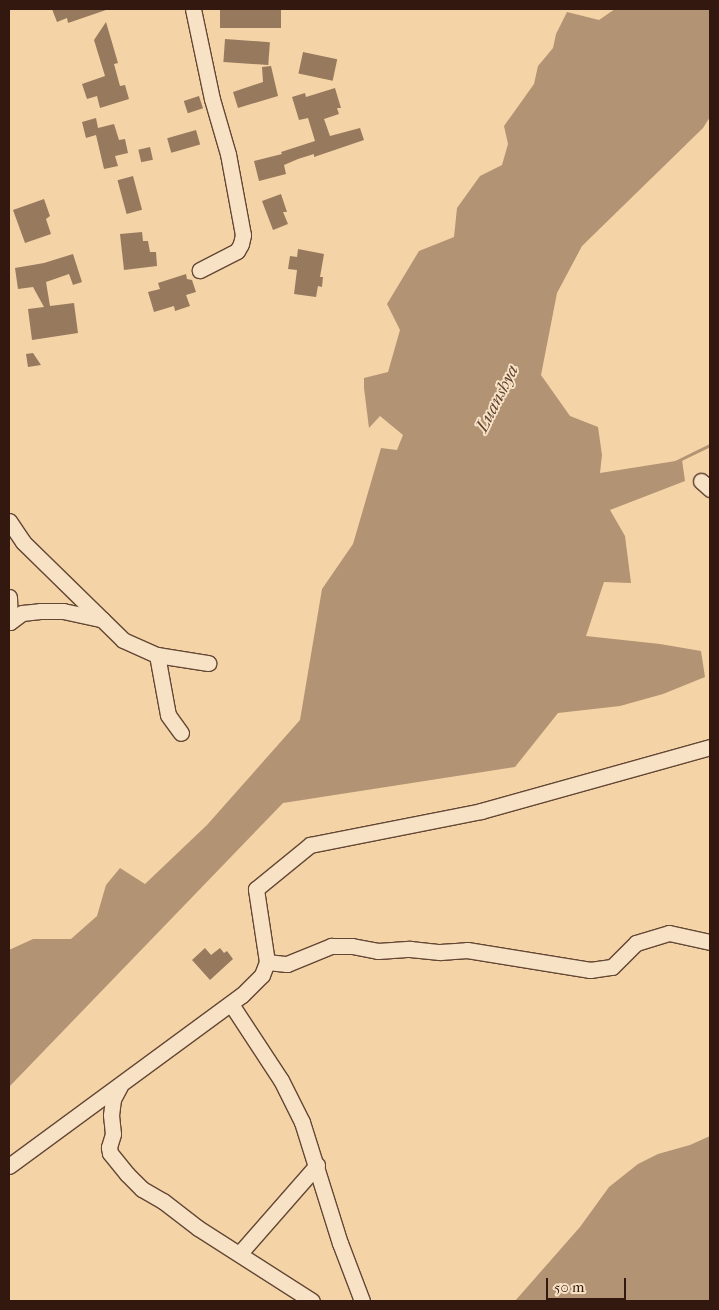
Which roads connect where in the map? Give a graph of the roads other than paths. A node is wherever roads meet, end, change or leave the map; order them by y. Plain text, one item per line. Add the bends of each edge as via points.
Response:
1 (193, 9) edge
2 (200, 270) dead end
3 (9, 522) edge
4 (9, 597) edge
5 (102, 619) junction
6 (157, 655) junction
7 (208, 663) dead end
8 (180, 733) dead end
9 (710, 748) edge
10 (710, 942) edge
11 (267, 962) junction
12 (231, 1004) junction
13 (121, 1084) junction
14 (317, 1164) junction
15 (9, 1166) edge
16 (240, 1253) junction
17 (312, 1301) edge
18 (362, 1301) edge

1 - 2 street via 214,107 228,154 243,236 237,251
3 - 5 street via 23,542
4 - 5 street via 10,622 22,613 40,611 63,611
5 - 6 street via 123,640
6 - 7 street
6 - 8 street via 168,715
9 - 11 street via 481,811 310,845 256,889
10 - 11 street via 669,934 636,943 612,967 590,970 467,950 440,952 410,948 378,951 352,946 331,946 287,964
11 - 12 street via 262,975
12 - 13 street
12 - 14 street via 281,1080 302,1122
13 - 15 street
13 - 16 street via 113,1098 110,1153 142,1189
14 - 16 street
14 - 18 street via 340,1243
16 - 17 street

